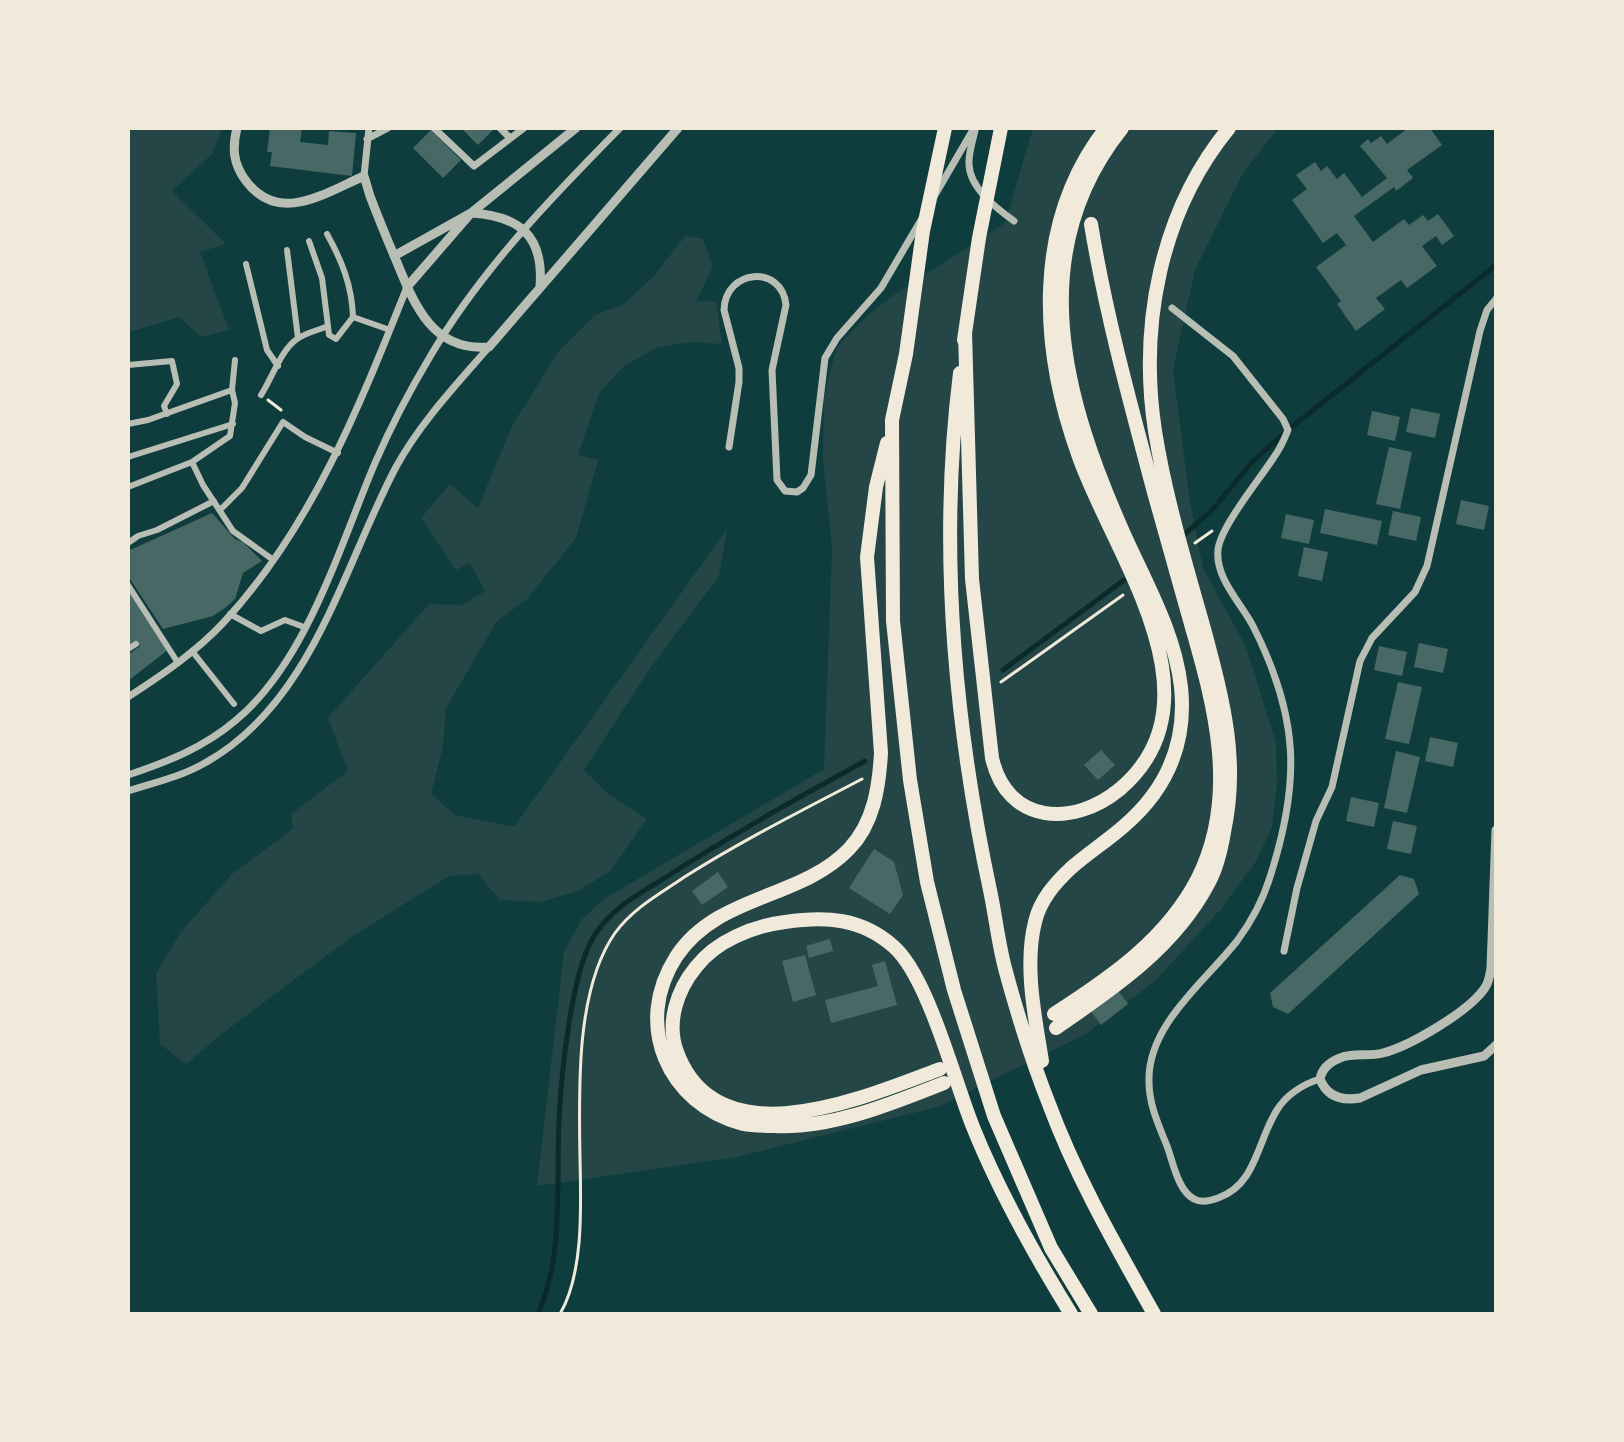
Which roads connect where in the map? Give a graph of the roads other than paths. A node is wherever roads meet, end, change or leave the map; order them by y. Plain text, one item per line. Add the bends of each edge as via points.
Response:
1 (237, 128) edge
2 (369, 128) edge
3 (388, 128) edge
4 (434, 128) edge
5 (500, 128) edge
6 (524, 128) edge
7 (576, 128) edge
8 (620, 128) edge
9 (678, 128) edge
10 (945, 128) edge
11 (975, 128) edge
12 (1001, 128) edge
13 (1106, 128) edge
14 (1122, 128) edge
15 (1229, 128) edge
16 (510, 138) junction
17 (367, 139) junction
18 (364, 176) junction
19 (471, 213) junction
20 (1014, 221) dead end
21 (1091, 224) dead end
22 (524, 229) junction
23 (327, 234) dead end
24 (309, 241) dead end
25 (287, 250) dead end
26 (394, 256) junction
27 (246, 264) dead end
28 (407, 287) junction
29 (540, 287) junction
30 (1496, 299) edge
31 (1172, 308) dead end
32 (353, 317) junction
33 (328, 326) junction
34 (390, 330) junction
35 (965, 332) junction
36 (443, 336) junction
37 (298, 338) junction
38 (489, 347) junction
39 (235, 360) dead end
40 (128, 365) edge
41 (278, 367) junction
42 (232, 390) junction
43 (261, 395) road end
44 (167, 414) junction
45 (892, 420) junction
46 (128, 424) edge
47 (233, 424) junction
48 (729, 447) dead end
49 (338, 453) junction
50 (128, 457) edge
51 (192, 462) junction
52 (128, 487) edge
53 (214, 501) junction
54 (220, 510) junction
55 (128, 543) edge
56 (272, 559) junction
57 (128, 585) edge
58 (230, 614) junction
59 (304, 627) junction
60 (136, 644) dead end
61 (128, 649) edge
62 (192, 651) junction
63 (178, 663) junction
64 (128, 697) edge
65 (234, 704) dead end
66 (128, 775) edge
67 (128, 791) edge
68 (1496, 830) edge
69 (1284, 951) dead end
70 (1496, 1045) edge
71 (1320, 1079) junction
72 (1049, 1105) junction
73 (1071, 1314) edge
74 (1091, 1314) edge
75 (1154, 1314) edge

1 - 18 street via 235,162 252,188 268,200 303,202
2 - 17 street
3 - 17 street
4 - 16 street via 474,166
5 - 16 street
6 - 16 street
7 - 19 street
8 - 22 street
9 - 29 street
10 - 45 highway
11 - 20 street via 970,172 992,203
11 - 48 street via 881,288 830,347 822,372 811,475 797,492 785,491 777,480 772,370 785,297 776,284 759,276 733,286 724,302 739,368
12 - 35 highway
13 - 35 highway via 1059,218 1050,270 1050,324 1071,433 1151,622 1164,670 1165,701 1155,741 1132,776 1103,801 1068,815 1041,813 1017,801 1000,782 992,758 972,579
14 - 72 highway via 1089,178 1071,221 1062,324 1086,443 1171,646 1181,688 1180,731 1174,761 1156,793 1065,874 1049,891 1035,920 1030,953
15 - 21 highway via 1185,199 1162,260 1150,370 1159,453 1225,714 1232,771 1229,810 1219,858 1188,916 1134,971 1055,1021 1127,963 1179,910 1208,853 1220,788 1213,706 1110,321
17 - 18 street
18 - 26 street
19 - 22 street
19 - 26 street
19 - 28 street
22 - 29 street via 540,256
22 - 36 street
23 - 32 street via 352,294
24 - 33 street via 322,278
25 - 37 street
26 - 28 street
27 - 41 street via 267,350
28 - 34 street
28 - 36 street via 425,320
29 - 38 street
30 - 69 street via 1480,331 1427,566 1415,592 1372,638 1360,661 1332,787 1316,821
31 - 71 street via 1233,356 1288,430 1217,553 1221,571 1260,641 1284,709 1293,765 1287,821 1253,916 1176,1012 1149,1069 1152,1104 1188,1194 1210,1200 1237,1187 1256,1160 1278,1107
32 - 33 street via 336,339
32 - 34 street
33 - 37 street
34 - 49 street
35 - 72 highway via 954,419 950,526 957,696 1006,970
36 - 38 street via 462,345
36 - 59 street via 384,443
37 - 41 street
38 - 67 street via 403,455 333,607 272,705 216,756
39 - 42 street
40 - 44 street via 172,361 177,384 164,406
41 - 43 street
42 - 44 street
42 - 47 street
44 - 46 street
45 - 73 highway via 867,557 881,753 869,818 852,846 828,867 736,907 692,936 665,978 656,1020 664,1059 688,1093 722,1117 746,1125 785,1127 898,1102 942,1076 839,1105 750,1113 707,1095 677,1052 673,1017 686,983 705,956 724,943 773,924 828,919 870,928 906,959 919,982 973,1128 1035,1256
45 - 74 highway via 893,621 927,882 994,1116 1051,1248
47 - 50 street
47 - 51 street via 230,436
49 - 54 street via 283,422 242,488
49 - 56 street
51 - 52 street
51 - 53 street
53 - 54 street
53 - 55 street
54 - 56 street via 233,531
56 - 58 street
57 - 63 street
58 - 59 street via 261,631 285,620
58 - 62 street
59 - 66 street via 272,680 238,719 182,755
60 - 61 street
62 - 63 street
62 - 65 street
63 - 64 street
68 - 71 street via 1488,984 1413,1042 1382,1054 1345,1056 1327,1065
70 - 71 street via 1484,1056 1421,1070 1350,1100 1327,1092
72 - 75 highway via 1105,1227

